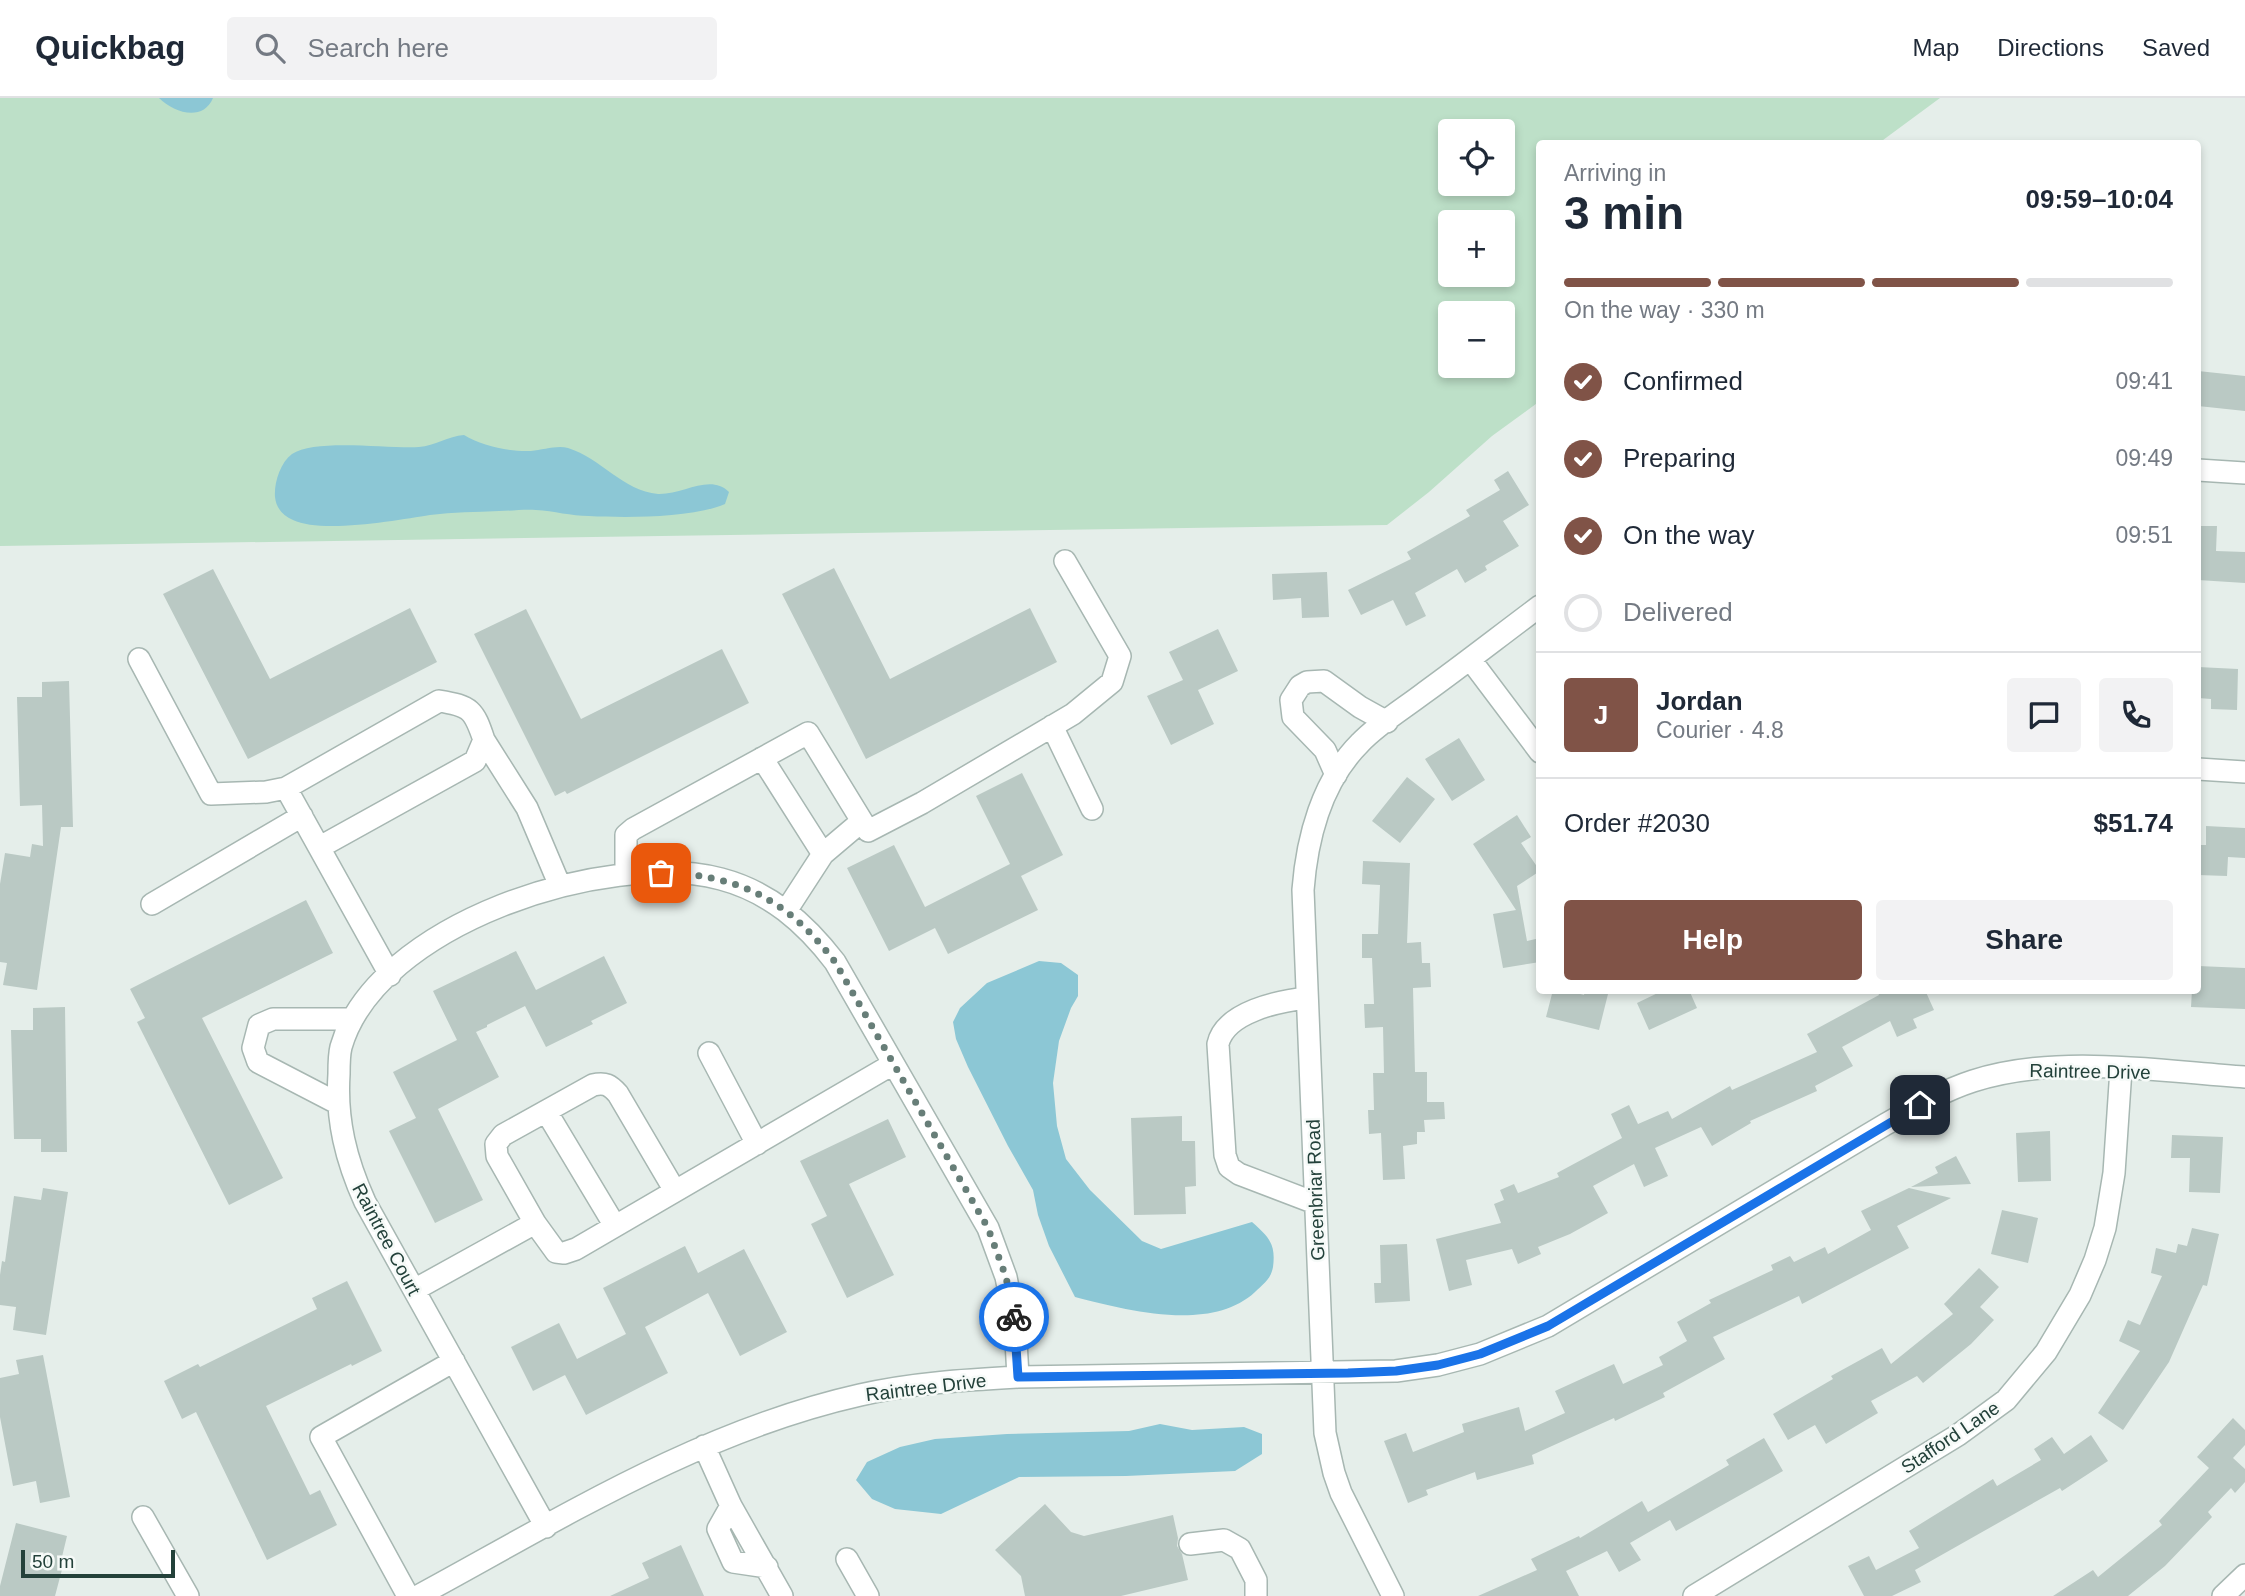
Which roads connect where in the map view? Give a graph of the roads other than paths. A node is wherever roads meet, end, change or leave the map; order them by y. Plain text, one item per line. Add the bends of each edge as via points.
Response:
1 (2201, 470) edge
2 (2245, 473) edge
3 (1065, 561) dead end
4 (1536, 609) edge
5 (139, 659) dead end
6 (1470, 659) junction
7 (1387, 722) junction
8 (1052, 726) junction
9 (484, 740) junction
10 (1536, 747) edge
11 (762, 758) junction
12 (2201, 769) edge
13 (2245, 772) edge
14 (1336, 775) junction
15 (286, 788) junction
16 (1092, 809) dead end
17 (302, 816) junction
18 (862, 821) junction
19 (320, 847) junction
20 (824, 854) junction
21 (626, 874) junction
22 (561, 886) junction
23 (152, 904) dead end
24 (786, 911) junction
25 (390, 975) junction
26 (1307, 998) junction
27 (352, 1019) junction
28 (709, 1054) dead end
29 (893, 1064) junction
30 (2121, 1069) junction
31 (2245, 1077) edge
32 (337, 1103) junction
33 (546, 1111) junction
34 (757, 1144) junction
35 (675, 1191) junction
36 (1315, 1203) junction
37 (535, 1223) junction
38 (615, 1226) junction
39 (414, 1290) junction
40 (454, 1361) junction
41 (1322, 1373) junction
42 (1018, 1377) junction
43 (704, 1446) junction
44 (143, 1517) dead end
45 (546, 1527) junction
46 (1190, 1544) dead end
47 (847, 1559) dead end
48 (2245, 1575) edge
49 (1253, 1595) edge
50 (188, 1596) edge
51 (408, 1596) edge
52 (418, 1596) edge
53 (782, 1596) edge
54 (868, 1596) edge
55 (1393, 1596) edge
56 (1694, 1596) edge
57 (2223, 1596) edge

1 - 2 street
3 - 8 street via 1120,656 1112,682
4 - 6 street, Greenbriar Road
5 - 15 street via 211,793
6 - 7 street, Greenbriar Road
6 - 10 street
7 - 14 street, Greenbriar Road via 1360,743
7 - 14 street via 1324,681 1300,686 1291,700 1293,717 1325,750
8 - 16 street
8 - 18 street via 868,831
9 - 15 street via 476,716 461,704 439,701
9 - 19 street via 475,761
9 - 22 street via 527,808
11 - 18 street via 808,733
11 - 20 street
11 - 21 street via 633,829 626,835
12 - 13 street
14 - 26 street, Greenbriar Road via 1311,831 1305,861
15 - 17 street
17 - 19 street
17 - 23 street
18 - 20 street
19 - 25 street
20 - 24 street
21 - 22 street, Raintree Court
21 - 24 street, Raintree Court via 692,873 722,879
22 - 25 street, Raintree Court via 473,917
24 - 29 street, Raintree Court via 816,937 835,962
25 - 27 street, Raintree Court
26 - 36 street, Greenbriar Road
26 - 36 street via 1278,1001 1229,1023 1218,1044 1224,1154 1229,1167
27 - 32 street, Raintree Court via 340,1049
27 - 32 street via 273,1019 259,1025 253,1048 258,1062
28 - 34 street
29 - 34 street
29 - 42 street, Raintree Court via 995,1244 1015,1322
30 - 31 street, Raintree Drive
30 - 41 street, Raintree Drive via 2046,1067 1973,1081 1896,1118 1590,1303 1518,1340 1438,1365
30 - 56 street, Stafford Lane via 2105,1228 2080,1295 2046,1352 2006,1400 1958,1436
32 - 39 street, Raintree Court via 351,1171
33 - 35 street via 593,1085 611,1087
33 - 37 street via 503,1135 495,1150
33 - 38 street
34 - 35 street
35 - 38 street
36 - 41 street, Greenbriar Road
37 - 38 street via 550,1246 564,1253
37 - 39 street
39 - 40 street, Raintree Court
40 - 45 street, Raintree Court
40 - 51 street via 321,1437
41 - 42 street, Raintree Drive
41 - 55 street, Greenbriar Road via 1325,1433 1334,1473
42 - 43 street, Raintree Drive via 955,1380 861,1395
43 - 45 street, Raintree Drive
43 - 53 street via 731,1506
44 - 50 street
45 - 52 street, Raintree Drive
46 - 49 street via 1224,1540 1240,1549 1256,1580
47 - 54 street
48 - 57 street

